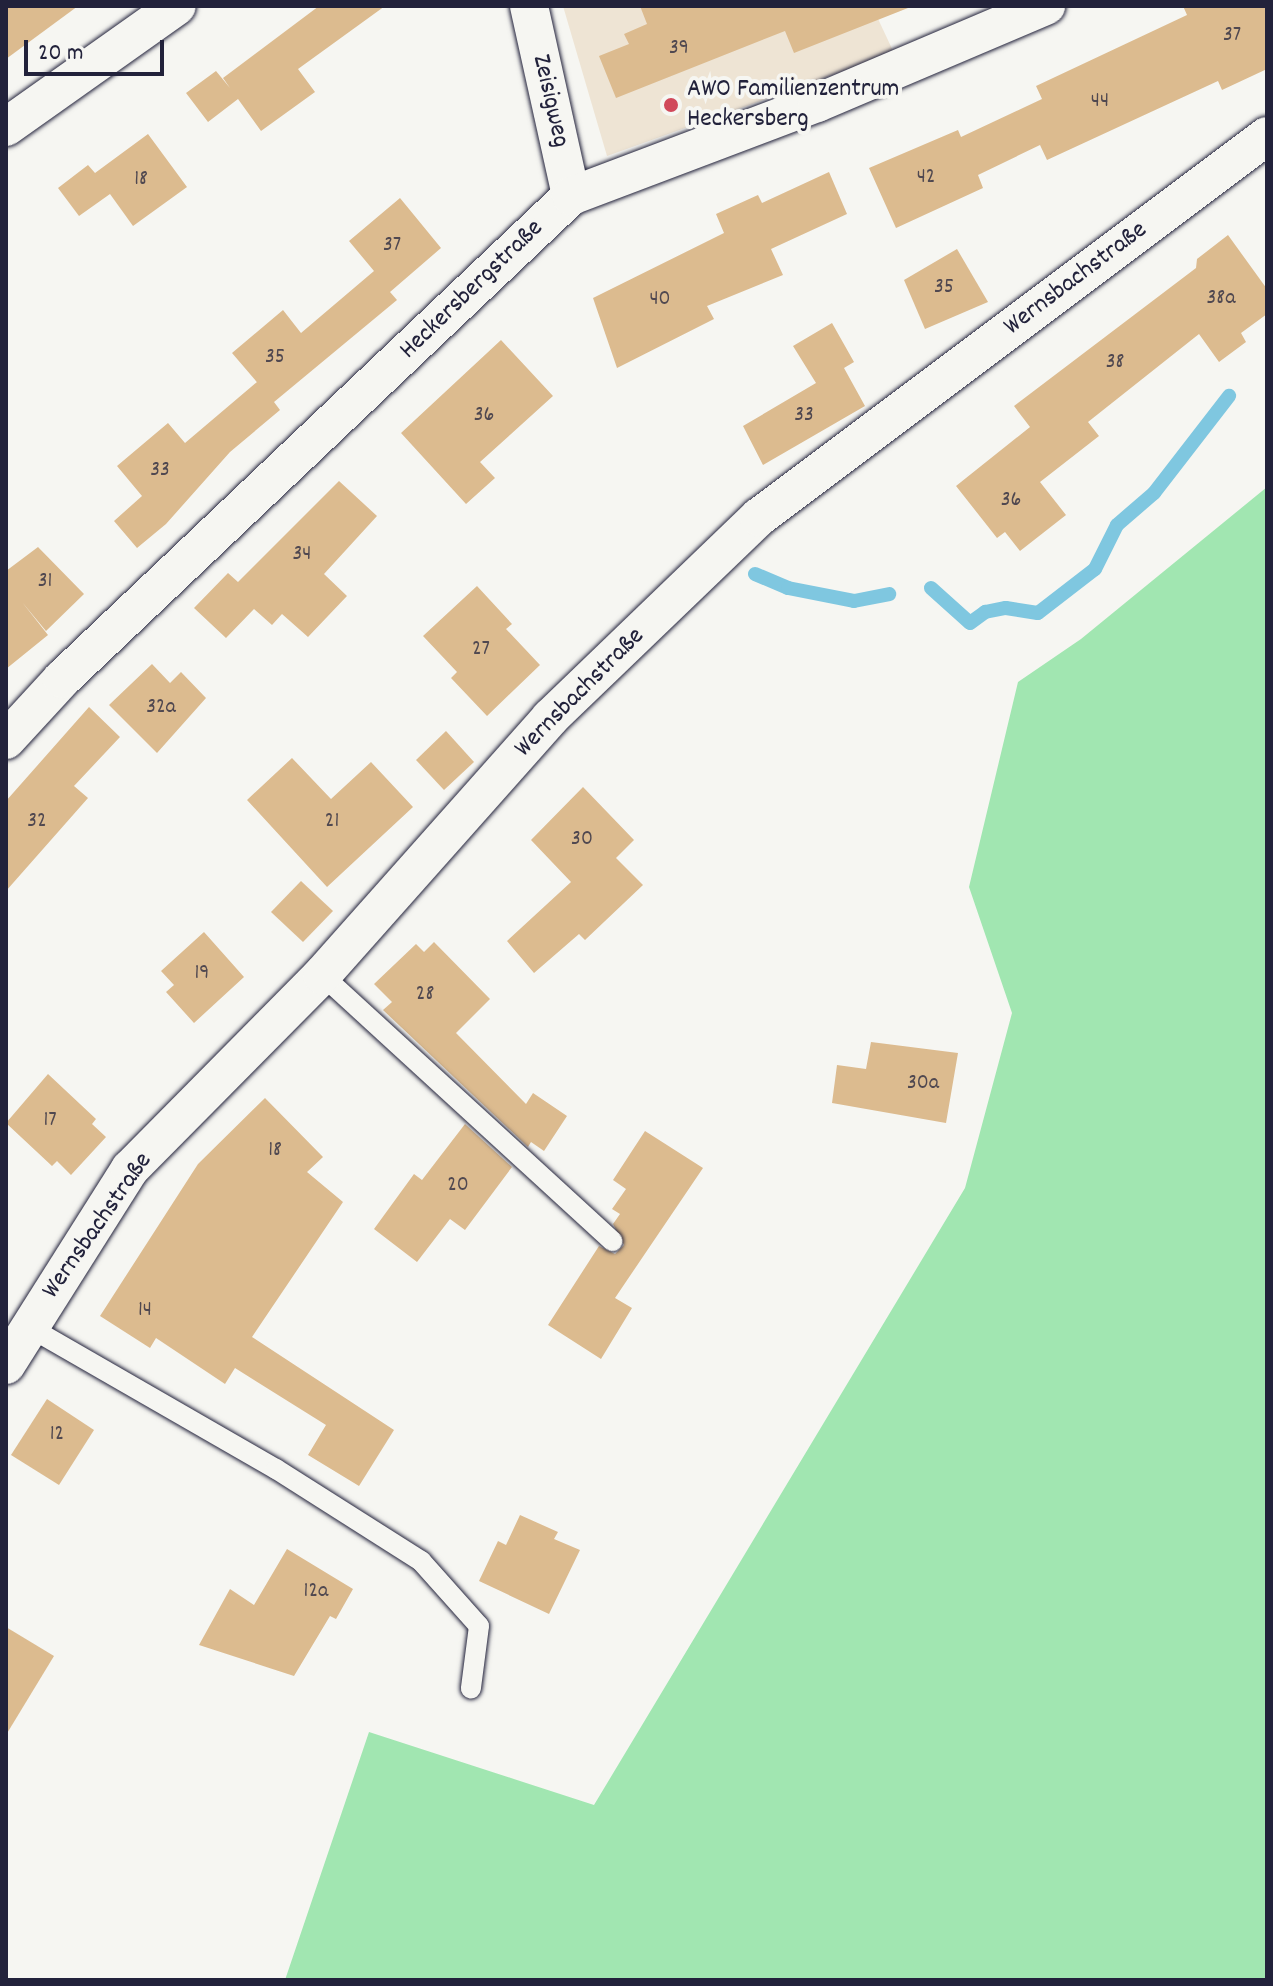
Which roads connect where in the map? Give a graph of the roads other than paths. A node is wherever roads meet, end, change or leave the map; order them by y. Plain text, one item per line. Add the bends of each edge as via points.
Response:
1 (177, 6) edge
2 (529, 6) edge
3 (1046, 6) edge
4 (6, 127) edge
5 (1267, 136) edge
6 (571, 196) junction
7 (6, 740) edge
8 (322, 975) junction
9 (612, 1241) dead end
10 (29, 1327) junction
11 (6, 1365) edge
12 (471, 1688) dead end

1 - 4 street
2 - 6 street, Zeisigweg
3 - 6 street, Heckersbergstraße via 817,103
5 - 8 street, Wernsbachstraße via 759,517 550,718
6 - 7 street, Heckersbergstraße via 62,679
8 - 9 lane
8 - 10 street, Wernsbachstraße via 130,1169
10 - 11 street, Wernsbachstraße
10 - 12 lane via 276,1469 421,1561 479,1626

